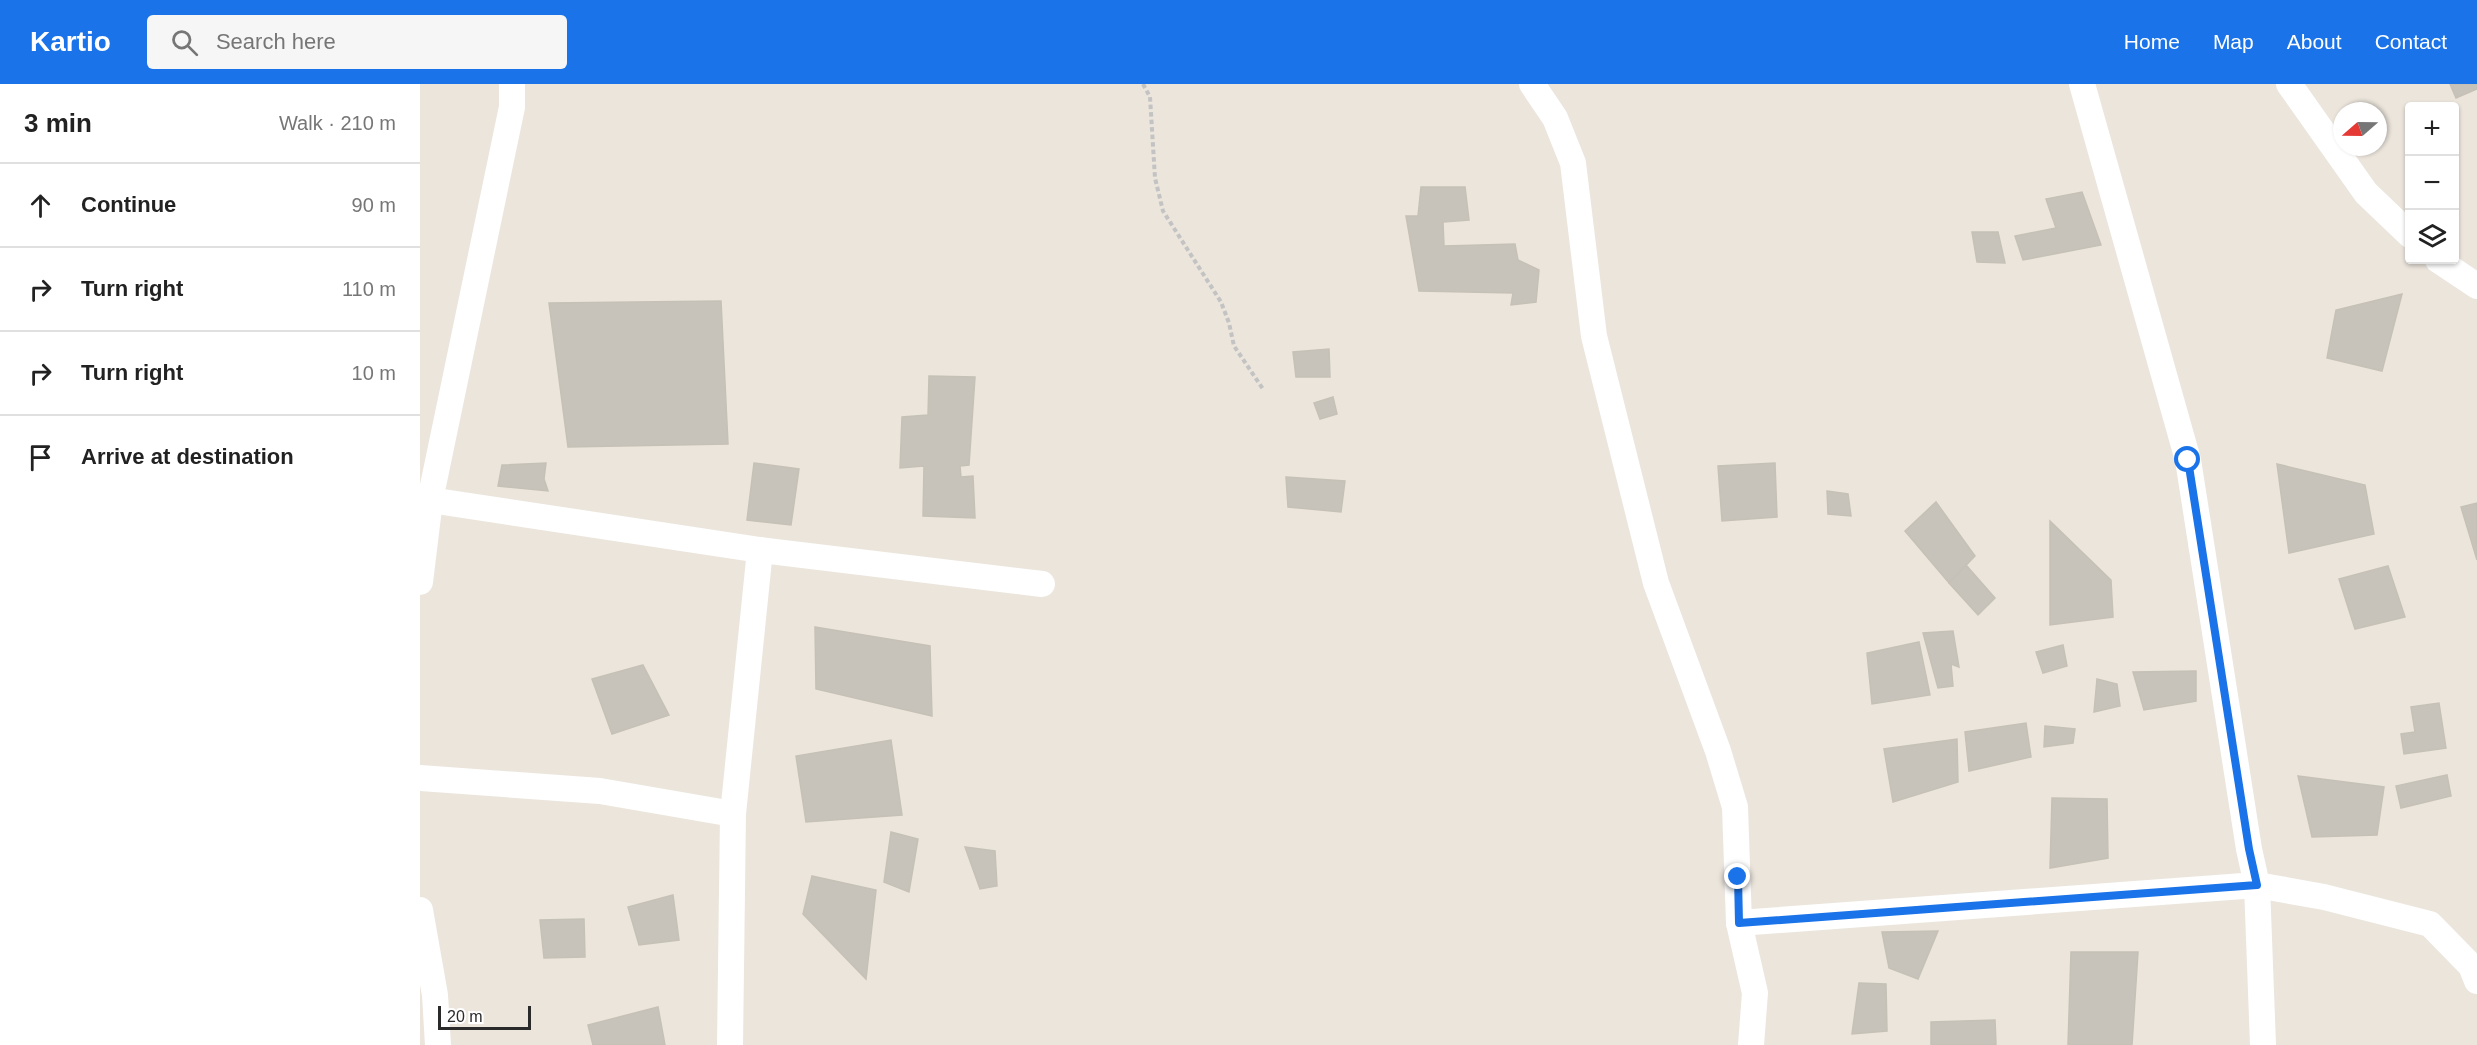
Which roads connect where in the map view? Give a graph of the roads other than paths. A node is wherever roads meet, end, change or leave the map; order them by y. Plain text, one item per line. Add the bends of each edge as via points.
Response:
1 (512, 84) edge
2 (1532, 84) edge
3 (2082, 84) edge
4 (2289, 84) edge
5 (2405, 231) edge
6 (2444, 264) edge
7 (2477, 286) edge
8 (430, 500) junction
9 (760, 550) junction
10 (420, 582) edge
11 (1042, 584) dead end
12 (420, 778) edge
13 (733, 814) junction
14 (2257, 885) junction
15 (420, 910) edge
16 (1739, 923) junction
17 (2477, 981) edge
18 (428, 994) edge
19 (438, 1045) edge
20 (730, 1045) edge
21 (1751, 1045) edge
22 (2264, 1045) edge

1 - 8 street via 512,107
2 - 16 street via 1556,118 1573,163 1594,336 1650,561 1735,807
3 - 14 street via 2188,460
4 - 5 street via 2366,193
6 - 7 street
8 - 9 street
8 - 10 street
9 - 11 street
9 - 13 street
12 - 13 street via 600,791
13 - 20 street
14 - 16 street
14 - 17 street via 2324,897 2430,924 2471,966
14 - 22 street
15 - 18 street
16 - 21 street via 1755,993
18 - 19 street

